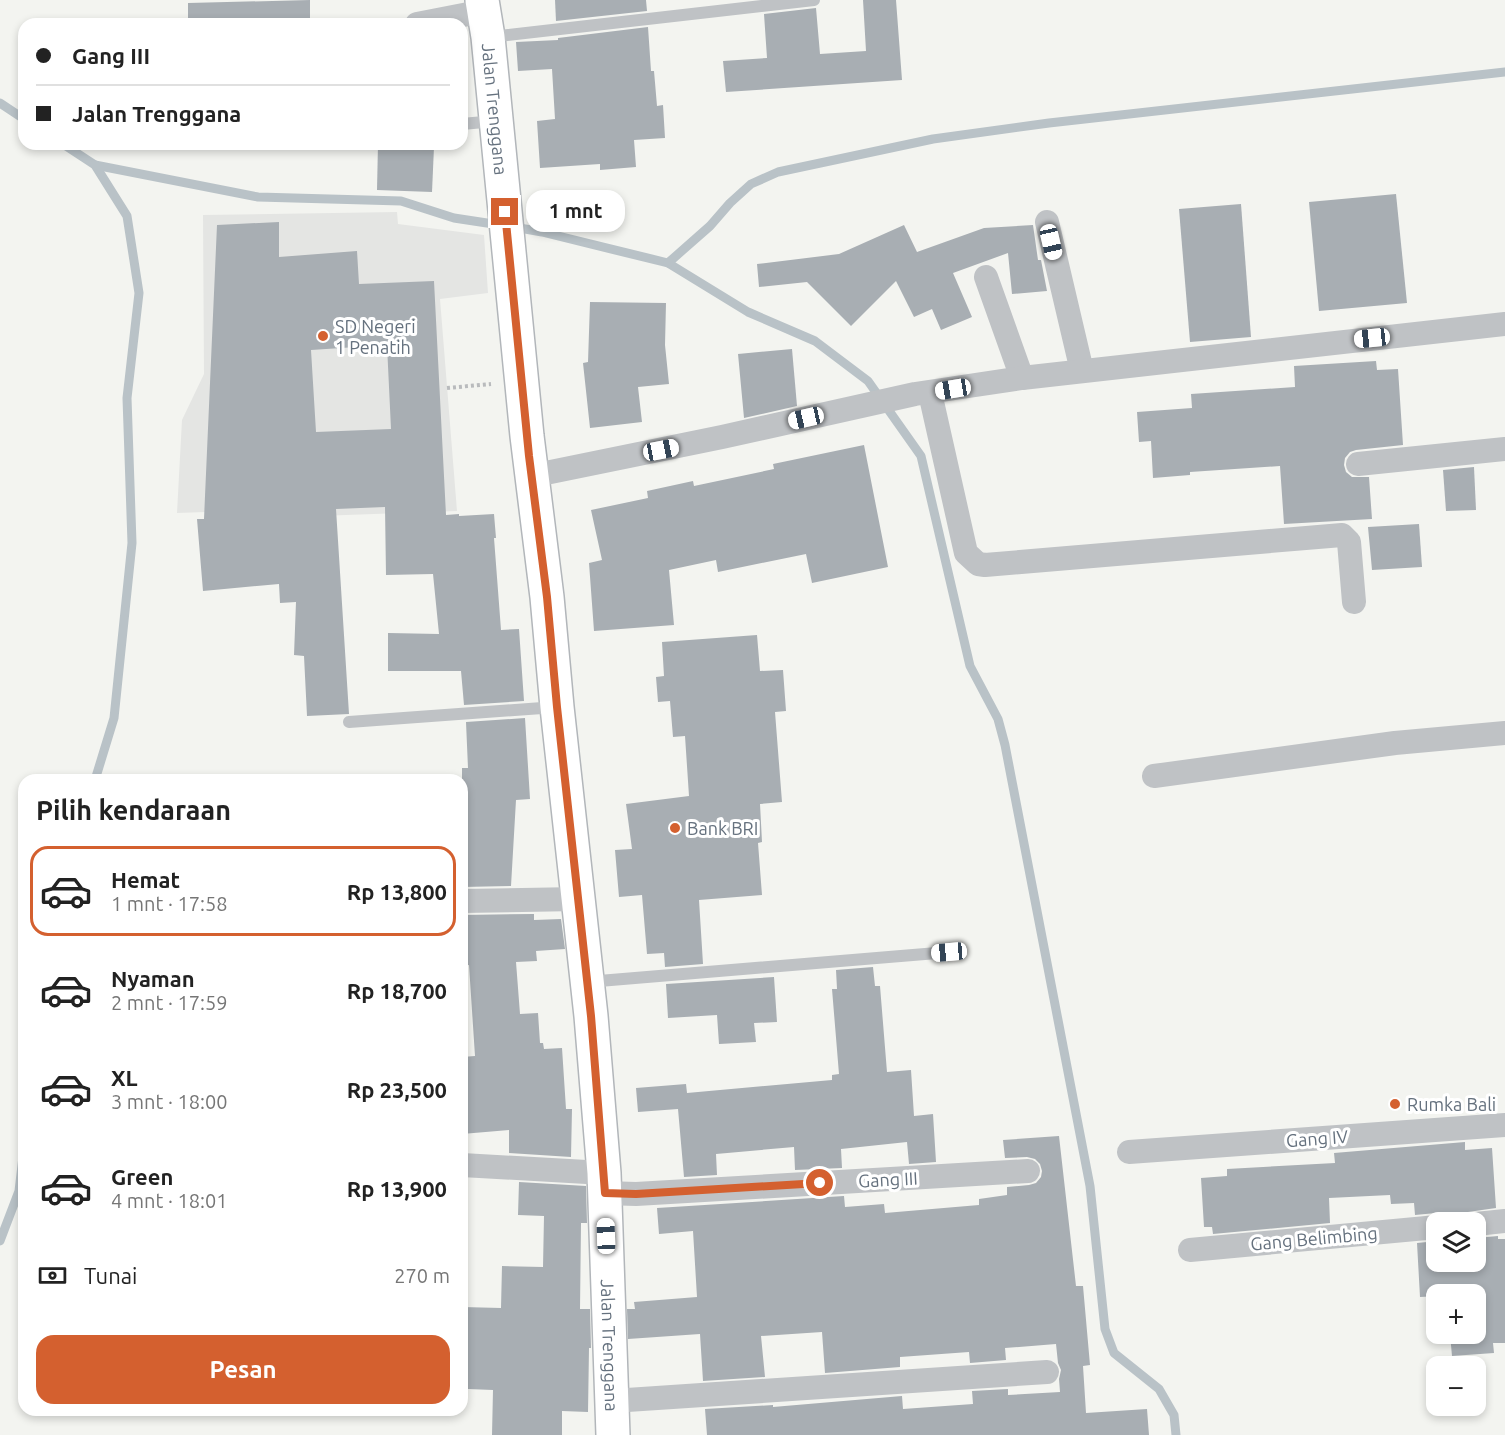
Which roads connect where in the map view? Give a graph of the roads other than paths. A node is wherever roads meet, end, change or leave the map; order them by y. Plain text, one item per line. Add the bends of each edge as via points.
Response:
1 (814, 0) edge
2 (485, 16) edge
3 (468, 18) edge
4 (496, 120) junction
5 (468, 123) edge
6 (1047, 222) dead end
7 (986, 277) dead end
8 (1505, 324) edge
9 (1082, 371) junction
10 (1022, 378) junction
11 (922, 393) junction
12 (1505, 449) edge
13 (1358, 464) dead end
14 (531, 477) junction
15 (1354, 602) dead end
16 (557, 707) junction
17 (349, 722) dead end
18 (1505, 732) edge
19 (1154, 776) dead end
20 (578, 899) junction
21 (468, 901) edge
22 (949, 952) dead end
23 (586, 982) junction
24 (1505, 1125) edge
25 (1129, 1152) dead end
26 (468, 1166) edge
27 (1028, 1171) dead end
28 (605, 1183) junction
29 (1505, 1221) edge
30 (1486, 1223) edge
31 (1426, 1228) edge
32 (1190, 1250) dead end
33 (1047, 1372) dead end
34 (612, 1401) junction
35 (613, 1435) edge

1 - 2 lane
2 - 3 street
2 - 4 main road, Jalan Trenggana
4 - 5 lane
4 - 14 main road, Jalan Trenggana
6 - 9 street
7 - 10 street
8 - 9 street
9 - 10 street
10 - 11 street
11 - 14 street
11 - 15 street via 966,554 978,564 1342,535 1350,542
12 - 13 street
14 - 16 main road, Jalan Trenggana
16 - 17 lane
16 - 20 main road, Jalan Trenggana
18 - 19 street
20 - 21 street
20 - 23 main road, Jalan Trenggana
22 - 23 lane
23 - 28 main road, Jalan Trenggana
24 - 25 street, Gang IV
26 - 28 street, Gang III
27 - 28 street, Gang III via 636,1194
28 - 34 main road, Jalan Trenggana
29 - 30 street
31 - 32 street, Gang Belimbing
33 - 34 street
34 - 35 main road, Jalan Trenggana

